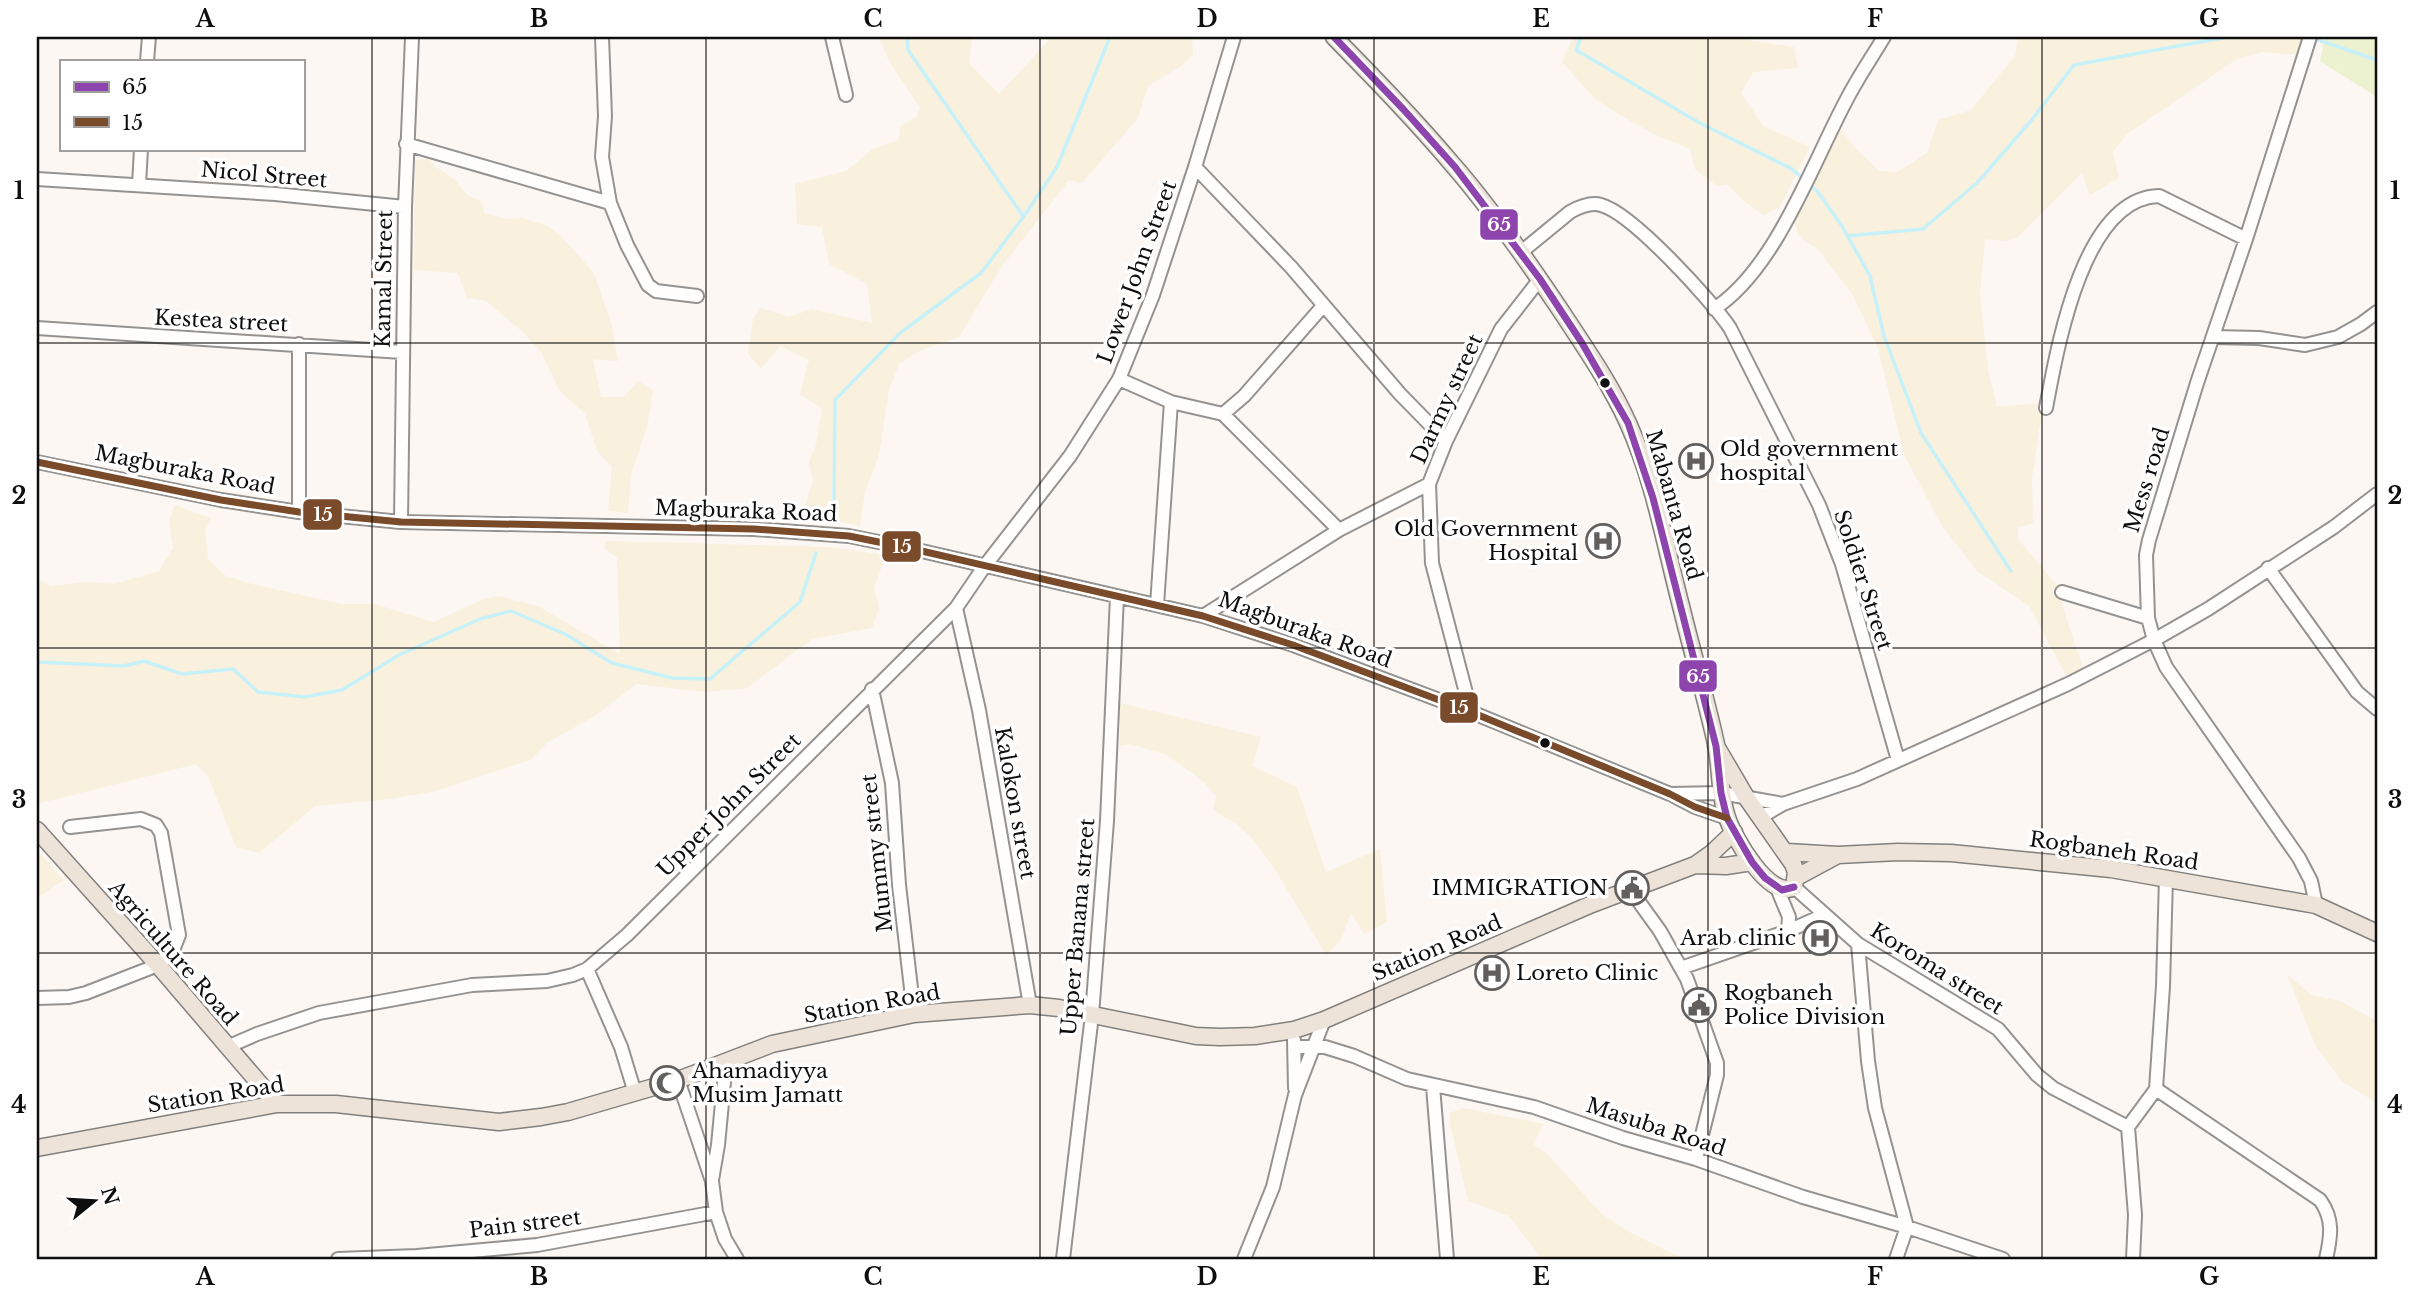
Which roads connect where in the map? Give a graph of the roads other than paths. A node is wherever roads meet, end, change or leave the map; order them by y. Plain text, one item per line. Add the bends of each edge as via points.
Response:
1 (149, 37) edge
2 (412, 37) edge
3 (602, 37) edge
4 (832, 37) edge
5 (1234, 37) edge
6 (1334, 37) edge
7 (1884, 37) edge
8 (2308, 42) edge
9 (147, 60) edge
10 (846, 95) dead end
11 (407, 144) junction
12 (141, 150) edge
13 (1195, 167) junction
14 (37, 179) edge
15 (139, 184) junction
16 (610, 203) junction
17 (405, 206) junction
18 (2246, 239) junction
19 (1520, 253) junction
20 (1540, 279) junction
21 (697, 296) dead end
22 (1322, 306) junction
23 (1714, 309) junction
24 (2377, 312) edge
25 (37, 328) edge
26 (2213, 337) junction
27 (299, 344) junction
28 (402, 352) junction
29 (1119, 379) junction
30 (1171, 402) junction
31 (2046, 408) dead end
32 (1223, 414) junction
33 (1446, 440) junction
34 (37, 462) edge
35 (1429, 484) junction
36 (2377, 494) edge
37 (299, 512) junction
38 (401, 522) junction
39 (1339, 530) junction
40 (984, 567) junction
41 (2268, 568) junction
42 (2062, 592) dead end
43 (1116, 596) junction
44 (1157, 605) junction
45 (956, 608) junction
46 (1203, 615) junction
47 (2148, 618) junction
48 (2154, 640) junction
49 (873, 689) junction
50 (2377, 709) edge
51 (1471, 712) junction
52 (1716, 746) junction
53 (1898, 761) junction
54 (1721, 793) junction
55 (1670, 794) junction
56 (1746, 797) junction
57 (1783, 804) junction
58 (1760, 817) junction
59 (1730, 825) junction
60 (70, 827) dead end
61 (37, 830) edge
62 (1787, 852) junction
63 (1838, 855) junction
64 (1752, 862) junction
65 (1695, 865) junction
66 (2166, 878) junction
67 (1795, 882) junction
68 (1629, 888) junction
69 (1777, 888) junction
70 (2316, 905) junction
71 (1824, 915) junction
72 (1788, 931) junction
73 (2377, 933) edge
74 (1858, 944) junction
75 (158, 965) junction
76 (1681, 968) junction
77 (587, 970) junction
78 (37, 998) edge
79 (1030, 1006) junction
80 (914, 1014) junction
81 (1091, 1015) junction
82 (1324, 1020) junction
83 (1294, 1030) junction
84 (227, 1047) junction
85 (1294, 1047) junction
86 (1315, 1047) junction
87 (726, 1061) junction
88 (678, 1080) junction
89 (1433, 1086) junction
90 (2156, 1089) junction
91 (635, 1093) junction
92 (1295, 1095) junction
93 (277, 1104) junction
94 (2128, 1127) junction
95 (37, 1148) edge
96 (1696, 1159) junction
97 (712, 1181) junction
98 (716, 1212) junction
99 (1907, 1227) junction
100 (338, 1259) edge
101 (737, 1259) edge
102 (1063, 1259) edge
103 (1244, 1259) edge
104 (1447, 1259) edge
105 (1896, 1259) edge
106 (2003, 1259) edge
107 (2133, 1259) edge
108 (2326, 1259) edge

1 - 9 street
2 - 11 street, Kamal Street
3 - 16 street via 602,157
4 - 10 street
5 - 13 street, Lower John Street
6 - 19 main road, Mabanta Road via 1455,167
7 - 23 street via 1847,97 1807,182 1772,242 1739,290
8 - 18 street, Mess road
11 - 16 street
11 - 17 street, Kamal Street
12 - 15 street
13 - 22 street
13 - 29 street, Lower John Street via 1153,295
14 - 15 street, Nicol Street
15 - 17 street, Nicol Street
16 - 21 street via 648,285 656,291
17 - 28 street, Kamal Street
18 - 26 street, Mess road
18 - 31 street via 2158,195 2124,209 2095,243 2076,283
19 - 20 main road, Mabanta Road
19 - 23 street, Soldier Street via 1570,212 1599,204 1612,209 1660,248
20 - 33 street, Darmy street via 1501,329
20 - 52 main road, Mabanta Road via 1628,423 1653,498
22 - 32 street
22 - 33 street
23 - 53 street, Soldier Street via 1730,328 1819,505 1842,564
24 - 26 street via 2338,337 2305,345
25 - 27 street, Kestea street
26 - 47 street, Mess road via 2147,548
27 - 28 street, Kestea street
27 - 37 street
28 - 38 street, Kamal Street
29 - 30 street
29 - 40 street, Lower John Street via 1070,456
30 - 32 street
30 - 44 street
32 - 39 street
33 - 35 street, Darmy street
34 - 37 street, Magburaka Road
35 - 39 street
35 - 51 street, Darmy street via 1432,563
36 - 41 street
37 - 38 street, Magburaka Road
38 - 40 street, Magburaka Road via 820,533
39 - 46 street
40 - 43 street, Magburaka Road
40 - 45 street, Upper John Street
41 - 48 street
41 - 50 street via 2357,692
42 - 47 street
43 - 44 street, Magburaka Road
43 - 81 street, Upper Banana street via 1107,821
44 - 46 street, Magburaka Road
45 - 49 street, Upper John Street
45 - 79 street, Kalokon street via 979,710
46 - 51 street, Magburaka Road
47 - 48 street, Mess road
48 - 53 street
48 - 70 street, Mess road via 2166,667 2299,858
49 - 77 street, Upper John Street
49 - 80 street, Mummy street via 892,783 898,885
51 - 55 street, Magburaka Road
52 - 54 main road
52 - 56 main road
53 - 57 street
54 - 55 street, Magburaka Road
54 - 56 street, Magburaka Road
54 - 59 main road
55 - 59 street, Magburaka Road
56 - 57 street
56 - 58 main road
57 - 58 street
58 - 62 main road
59 - 64 main road
59 - 65 main road, Station Road via 1712,853
60 - 75 street via 141,820 156,825 179,935 173,950
61 - 75 main road, Agriculture Road
62 - 63 main road, Rogbaneh Road
62 - 67 main road
63 - 66 main road, Rogbaneh Road via 1951,853
63 - 67 main road
64 - 65 main road, Station Road
64 - 69 main road
65 - 68 main road, Station Road
66 - 70 main road, Rogbaneh Road
66 - 90 street
67 - 69 main road via 1786,891
67 - 71 street, Koroma street
68 - 76 street
68 - 82 main road, Station Road
69 - 72 street via 1789,917
70 - 73 main road, Rogbaneh Road
71 - 72 street
71 - 74 street, Koroma street
72 - 76 street
74 - 94 street, Koroma street via 1998,1028 2053,1088
74 - 99 street via 1875,1108
75 - 78 street via 86,993
75 - 84 main road, Agriculture Road
76 - 96 street via 1718,1068
77 - 84 street via 547,981 472,985 319,1013
77 - 91 street
79 - 80 main road, Station Road
79 - 81 main road, Station Road
80 - 87 main road, Station Road via 772,1044
81 - 83 main road, Station Road via 1196,1036 1255,1036
81 - 102 street, Upper Banana street
82 - 83 main road, Station Road
82 - 86 street
83 - 85 street
84 - 93 main road, Agriculture Road
85 - 86 street, Masuba Road
85 - 92 street
86 - 89 street, Masuba Road via 1354,1056
86 - 92 street
87 - 88 main road, Station Road
87 - 97 street
88 - 91 main road, Station Road
88 - 97 street
89 - 96 street, Masuba Road via 1534,1107
89 - 104 street
90 - 94 street
90 - 108 street via 2320,1200 2328,1211 2331,1237
91 - 93 main road, Station Road via 568,1112 499,1122 336,1104
92 - 103 street via 1273,1187
93 - 95 main road, Station Road
94 - 107 street via 2135,1215
96 - 99 street, Masuba Road
97 - 98 street
98 - 100 street, Pain street via 537,1245
98 - 101 street
99 - 105 street
99 - 106 street, Masuba Road

